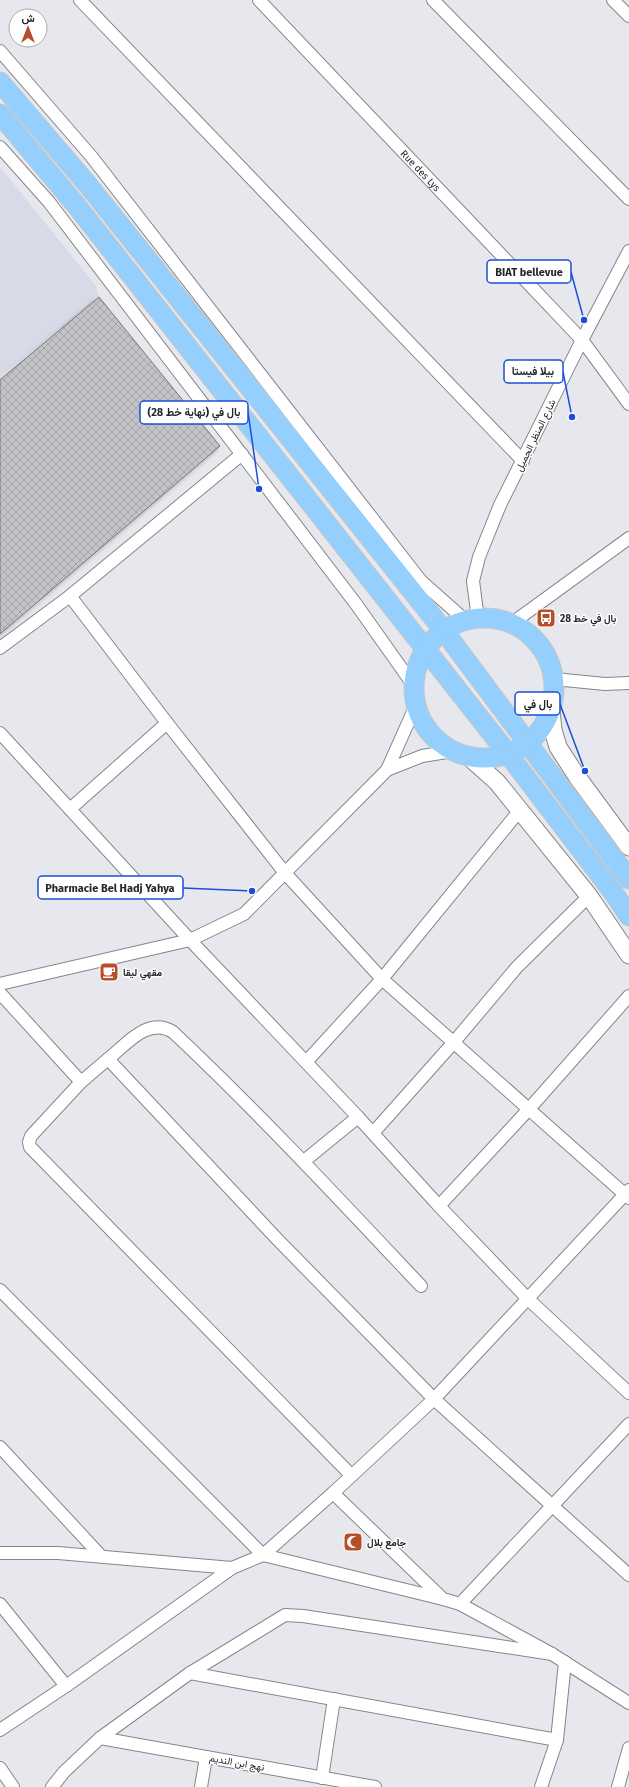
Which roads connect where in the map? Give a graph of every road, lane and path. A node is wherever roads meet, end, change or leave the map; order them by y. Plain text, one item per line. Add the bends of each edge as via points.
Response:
1 (80, 0) edge
2 (259, 0) edge
3 (433, 0) edge
4 (613, 0) edge
5 (629, 16) edge
6 (0, 51) edge
7 (0, 82) edge
8 (0, 114) edge
9 (0, 147) edge
10 (629, 199) edge
11 (629, 251) edge
12 (582, 340) junction
13 (629, 404) edge
14 (242, 454) junction
15 (523, 461) junction
16 (629, 538) edge
17 (70, 596) junction
18 (472, 620) junction
19 (511, 624) junction
20 (444, 631) junction
21 (0, 648) edge
22 (426, 650) junction
23 (554, 679) junction
24 (629, 683) edge
25 (414, 686) junction
26 (416, 705) junction
27 (551, 710) junction
28 (167, 723) junction
29 (0, 733) edge
30 (528, 743) junction
31 (461, 754) junction
32 (508, 754) junction
33 (387, 770) junction
34 (70, 809) junction
35 (520, 810) junction
36 (628, 845) edge
37 (285, 873) junction
38 (629, 879) edge
39 (588, 896) junction
40 (629, 916) edge
41 (190, 940) junction
42 (629, 955) edge
43 (382, 978) junction
44 (0, 984) edge
45 (0, 993) edge
46 (629, 996) edge
47 (454, 1042) junction
48 (108, 1059) junction
49 (307, 1061) junction
50 (81, 1082) junction
51 (529, 1109) junction
52 (358, 1117) junction
53 (373, 1133) junction
54 (304, 1161) junction
55 (628, 1194) edge
56 (438, 1206) junction
57 (421, 1286) dead end
58 (3, 1298) edge
59 (527, 1298) junction
60 (629, 1392) edge
61 (434, 1399) junction
62 (629, 1424) edge
63 (0, 1447) edge
64 (351, 1475) junction
65 (333, 1493) junction
66 (552, 1506) junction
67 (0, 1553) edge
68 (263, 1555) junction
69 (100, 1556) junction
70 (232, 1568) junction
71 (629, 1575) edge
72 (443, 1599) junction
73 (0, 1604) edge
74 (460, 1604) junction
75 (552, 1654) junction
76 (565, 1662) junction
77 (190, 1672) junction
78 (66, 1686) junction
79 (334, 1699) junction
80 (629, 1703) edge
81 (0, 1730) edge
82 (100, 1738) junction
83 (557, 1740) junction
84 (629, 1748) edge
85 (206, 1757) junction
86 (0, 1768) edge
87 (322, 1778) junction
88 (546, 1786) edge
89 (13, 1787) edge
90 (52, 1787) edge
91 (201, 1787) edge
92 (375, 1787) edge
93 (618, 1787) edge

1 - 15 street
2 - 12 street, Rue des Lys
3 - 10 street
4 - 5 street
6 - 18 street via 91,156 421,581
7 - 20 main road via 93,191
8 - 22 main road via 76,205
9 - 14 street via 49,202
11 - 12 street, شارع المنظر الجميل
12 - 13 street, Rue des Lys
12 - 15 street, شارع المنظر الجميل
14 - 17 street
14 - 25 street via 356,604
15 - 18 street, شارع المنظر الجميل via 500,505 479,557 474,581
16 - 19 street
17 - 21 street
17 - 28 street
18 - 19 main road via 494,619
18 - 20 main road
19 - 23 main road via 532,637 546,656
20 - 22 main road
20 - 30 main road
22 - 25 main road via 417,667
22 - 32 main road
23 - 24 street via 605,684
23 - 27 main road
25 - 26 main road
26 - 31 main road via 424,724 436,739
26 - 33 street
27 - 30 main road via 542,728
27 - 36 main road via 558,747
28 - 34 street
28 - 37 street
29 - 34 street
30 - 32 main road
30 - 38 main road
31 - 32 main road via 489,758
31 - 33 street via 422,756
31 - 35 main road via 497,782
32 - 40 main road
33 - 37 street
34 - 41 street
35 - 39 main road
35 - 43 street
37 - 41 street via 244,914
37 - 43 street
39 - 42 main road
39 - 47 street via 517,968
41 - 44 street
41 - 49 street
43 - 47 street
43 - 49 street
45 - 50 street
46 - 51 street
47 - 51 street
47 - 53 street
48 - 50 street
48 - 54 street via 140,1032 148,1028 167,1028 222,1078
48 - 61 street via 278,1240
49 - 52 street
50 - 64 street via 31,1136 30,1147
51 - 55 street
51 - 56 street
52 - 53 street
52 - 54 street
53 - 56 street
54 - 57 street
55 - 59 street
56 - 59 street
58 - 68 street
59 - 60 street
59 - 61 street
61 - 64 street
61 - 66 street
62 - 66 street
63 - 69 street
64 - 65 street
65 - 68 street
65 - 72 street
66 - 71 street
66 - 74 street
67 - 69 street
68 - 70 street
68 - 72 street
69 - 70 street
70 - 78 street
72 - 74 street
73 - 78 street
74 - 75 street
75 - 76 street
75 - 77 street via 290,1614 280,1617
76 - 80 street
76 - 83 street
77 - 79 street
77 - 82 street
78 - 81 street
79 - 83 street
79 - 87 street
82 - 85 street, نهج ابن النديم
82 - 90 street
83 - 88 street
84 - 93 street
85 - 87 street, نهج ابن النديم
85 - 91 street
86 - 89 street
87 - 92 street, نهج ابن النديم

